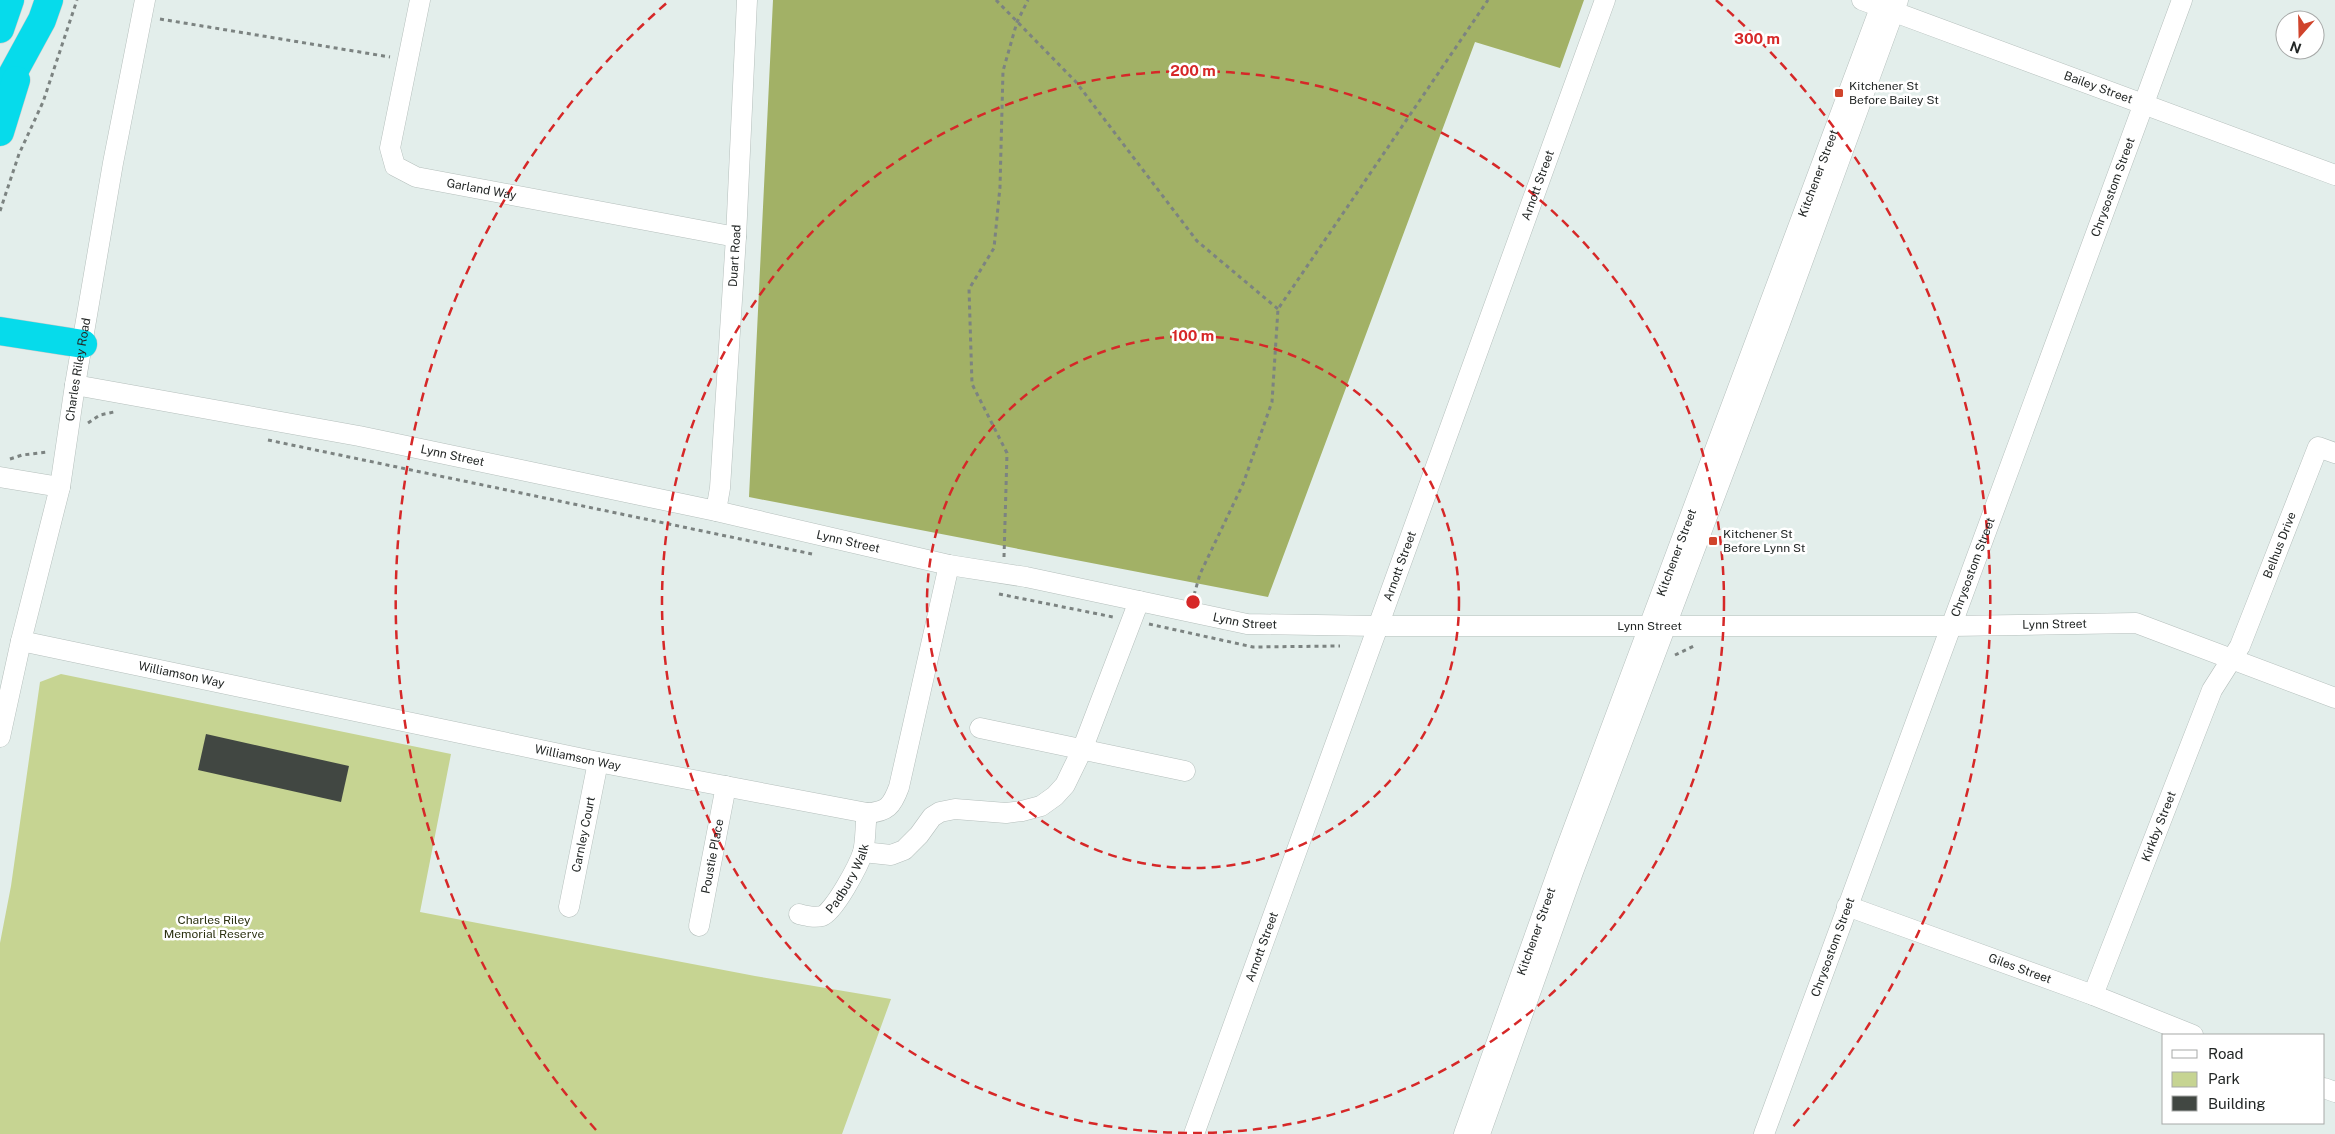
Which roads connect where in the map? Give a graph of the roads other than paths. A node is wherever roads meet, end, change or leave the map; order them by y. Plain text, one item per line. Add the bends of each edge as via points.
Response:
1 (10, 0) edge
2 (49, 0) edge
3 (420, 0) edge
4 (747, 0) edge
5 (1605, 0) edge
6 (2182, 0) edge
7 (1883, 4) edge
8 (144, 8) edge
9 (0, 29) edge
10 (23, 57) junction
11 (0, 97) edge
12 (2144, 104) junction
13 (0, 132) edge
14 (2335, 175) edge
15 (736, 237) junction
16 (0, 331) edge
17 (82, 344) junction
18 (75, 385) junction
19 (2335, 453) edge
20 (0, 477) edge
21 (60, 487) junction
22 (716, 511) junction
23 (949, 565) junction
24 (1139, 601) junction
25 (1658, 625) junction
26 (1378, 626) junction
27 (1952, 626) junction
28 (21, 641) junction
29 (2231, 660) junction
30 (2335, 698) edge
31 (980, 728) dead end
32 (0, 737) edge
33 (1082, 750) junction
34 (598, 762) junction
35 (1185, 771) dead end
36 (726, 786) junction
37 (867, 813) junction
38 (863, 852) junction
39 (1847, 906) junction
40 (569, 907) dead end
41 (799, 914) dead end
42 (699, 926) dead end
43 (2093, 996) junction
44 (2190, 1034) edge
45 (1194, 1134) edge
46 (1464, 1134) edge
47 (1480, 1134) edge
48 (1764, 1134) edge

1 - 9 highway
2 - 10 highway
3 - 15 street, Garland Way via 390,148 395,166 416,177
4 - 15 street, Duart Road
5 - 26 street, Arnott Street
6 - 12 street, Chrysostom Street
7 - 12 street, Bailey Street
7 - 25 street, Kitchener Street
8 - 17 street, Charles Riley Road
10 - 11 highway
10 - 13 highway
12 - 14 street, Bailey Street
12 - 27 street, Chrysostom Street
15 - 22 street, Duart Road
16 - 17 highway
17 - 18 street, Charles Riley Road
18 - 21 street, Charles Riley Road
18 - 22 street, Lynn Street via 358,436
19 - 29 street, Belhus Drive via 2318,447 2240,646
20 - 21 street
21 - 28 street, Charles Riley Road
22 - 23 street, Lynn Street
23 - 24 street, Lynn Street
23 - 37 street, Williamson Way via 899,787 888,808
24 - 26 street, Lynn Street via 1247,624
24 - 33 street
25 - 26 street, Lynn Street
25 - 27 street, Lynn Street
25 - 46 street, Kitchener Street via 1543,910
25 - 47 street, Kitchener Street
26 - 45 street, Arnott Street
27 - 29 street, Lynn Street via 2136,624
27 - 39 street, Chrysostom Street
28 - 32 street, Charles Riley Road
28 - 34 street, Williamson Way
29 - 30 street, Lynn Street
29 - 43 street, Kirkby Street via 2212,690
31 - 33 street
33 - 35 street
33 - 38 street via 1056,796 1041,806 1006,813 955,809 940,812 904,850 891,856
34 - 36 street, Williamson Way
34 - 40 street, Carnley Court
36 - 37 street, Williamson Way
36 - 42 street, Poustie Place
37 - 38 street, Padbury Walk
38 - 41 street, Padbury Walk via 830,911 822,916
39 - 43 street, Giles Street
39 - 48 street, Chrysostom Street
43 - 44 street, Giles Street

